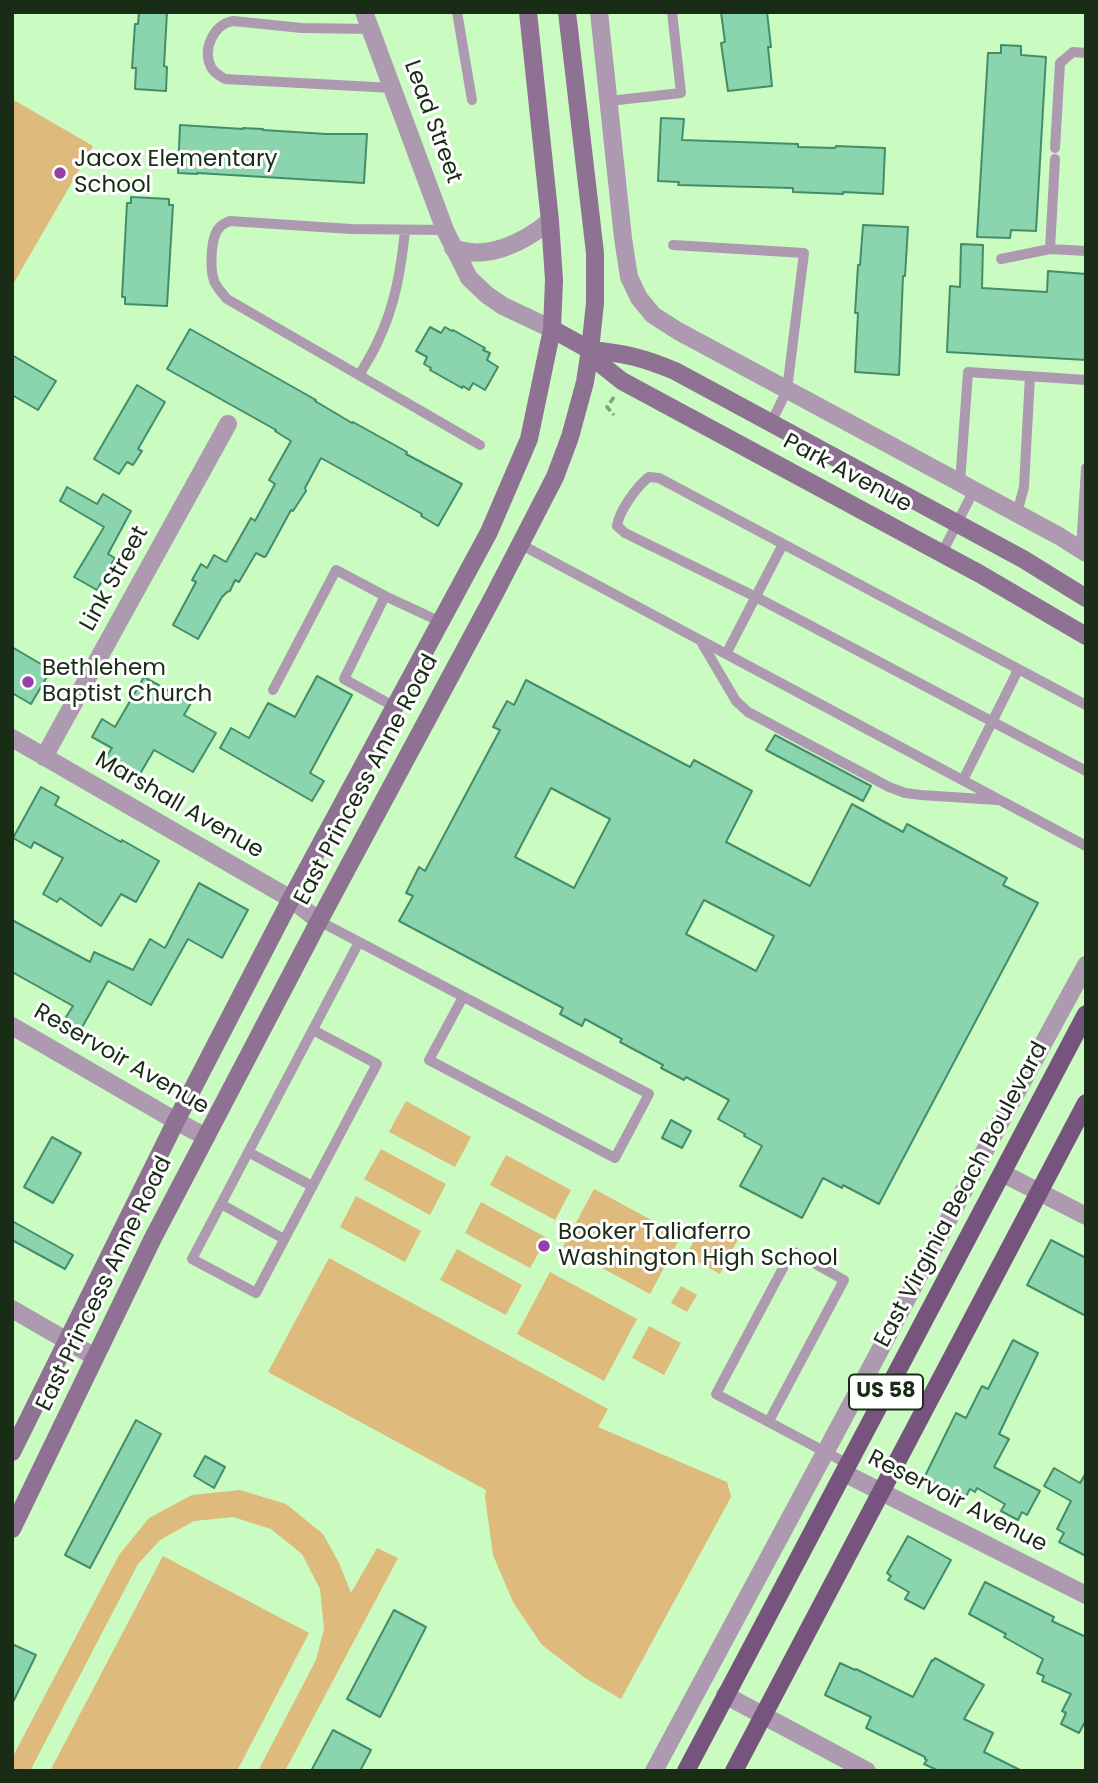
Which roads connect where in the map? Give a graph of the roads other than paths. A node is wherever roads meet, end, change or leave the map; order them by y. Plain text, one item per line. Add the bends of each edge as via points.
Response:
1 (364, 12) edge
2 (457, 12) edge
3 (528, 12) edge
4 (567, 12) edge
5 (600, 12) edge
6 (672, 12) edge
7 (372, 29) junction
8 (1086, 53) edge
9 (394, 88) junction
10 (472, 100) dead end
11 (609, 101) junction
12 (550, 221) junction
13 (445, 230) junction
14 (405, 231) junction
15 (673, 245) dead end
16 (453, 248) junction
17 (1050, 249) junction
18 (1086, 251) edge
19 (1001, 259) dead end
20 (552, 329) junction
21 (590, 350) junction
22 (360, 374) junction
23 (1030, 376) junction
24 (1086, 380) edge
25 (787, 390) junction
26 (228, 424) dead end
27 (771, 424) junction
28 (480, 445) dead end
29 (1086, 468) edge
30 (967, 486) junction
31 (1085, 498) edge
32 (1017, 513) junction
33 (958, 525) junction
34 (520, 544) junction
35 (783, 544) junction
36 (1083, 552) edge
37 (942, 553) junction
38 (385, 596) junction
39 (756, 597) junction
40 (1086, 598) edge
41 (441, 622) junction
42 (1086, 636) edge
43 (699, 640) junction
44 (726, 654) junction
45 (1018, 670) junction
46 (273, 690) dead end
47 (1086, 705) edge
48 (395, 707) junction
49 (992, 723) junction
50 (12, 738) edge
51 (44, 757) junction
52 (1086, 771) edge
53 (963, 780) junction
54 (1002, 801) junction
55 (1086, 846) edge
56 (291, 900) junction
57 (319, 921) junction
58 (359, 942) junction
59 (1086, 965) edge
60 (463, 997) junction
61 (1086, 1014) edge
62 (12, 1026) edge
63 (313, 1030) junction
64 (1086, 1103) edge
65 (176, 1121) junction
66 (206, 1137) junction
67 (248, 1152) junction
68 (1002, 1173) junction
69 (312, 1186) junction
70 (1039, 1192) junction
71 (221, 1204) junction
72 (1086, 1216) edge
73 (284, 1239) junction
74 (12, 1309) edge
75 (66, 1339) junction
76 (95, 1357) junction
77 (769, 1422) junction
78 (12, 1452) edge
79 (825, 1452) junction
80 (846, 1468) junction
81 (881, 1490) junction
82 (12, 1529) edge
83 (1086, 1595) edge
84 (726, 1695) junction
85 (763, 1716) junction
86 (654, 1771) edge
87 (686, 1771) edge
88 (734, 1771) edge
89 (867, 1771) edge

1 - 7 street, Lead Street
2 - 10 lane
3 - 12 main road, East Princess Anne Road
4 - 21 main road, East Princess Anne Road via 595,253
5 - 11 street
6 - 11 lane via 681,93
7 - 9 street, Lead Street
7 - 9 lane via 225,22 211,41 208,56 211,67 225,79
8 - 17 lane via 1073,52 1060,63
9 - 13 street, Lead Street
11 - 25 street via 623,238 629,277 639,298 653,315 678,331
12 - 16 street via 512,245 464,253
12 - 20 main road, East Princess Anne Road
13 - 14 lane
13 - 16 street, Lead Street
14 - 22 lane via 392,307
14 - 22 lane via 230,221 215,234 213,277 227,299
15 - 25 lane via 804,253
16 - 20 street, Lead Street via 469,278 487,295
17 - 18 lane
17 - 19 lane
20 - 21 main road, Park Avenue
20 - 41 main road, East Princess Anne Road via 530,439 489,532
21 - 27 main road, Park Avenue via 646,359
21 - 34 main road, East Princess Anne Road via 570,437
21 - 37 main road, Park Avenue via 622,381
22 - 28 lane
23 - 24 lane
23 - 30 lane via 968,372
23 - 32 lane via 1024,487
25 - 27 lane
25 - 30 street
26 - 51 street, Link Street
27 - 33 main road, Park Avenue
29 - 31 lane
30 - 32 street
30 - 33 lane
31 - 36 lane
32 - 36 street
33 - 37 lane
33 - 40 main road, Park Avenue
34 - 43 lane
34 - 57 main road, East Princess Anne Road
35 - 39 lane
35 - 39 lane via 659,478 642,482 618,517 617,526 625,533
35 - 45 lane
37 - 42 main road, Park Avenue
38 - 41 lane
38 - 46 lane via 336,570
38 - 48 lane via 344,679
39 - 44 lane
39 - 49 lane
41 - 48 main road, East Princess Anne Road
43 - 44 lane
43 - 54 lane via 736,701 748,712 889,787 905,793
44 - 53 lane
45 - 47 lane
45 - 49 lane
48 - 56 main road, East Princess Anne Road
49 - 52 lane
49 - 53 lane
50 - 51 street, Marshall Avenue
51 - 56 street, Marshall Avenue
53 - 54 lane
54 - 55 lane
56 - 57 street, Marshall Avenue
56 - 65 main road, East Princess Anne Road
57 - 58 lane
57 - 66 main road, East Princess Anne Road
58 - 60 lane
58 - 63 lane
59 - 79 street
60 - 60 lane via 649,1094 615,1158 429,1060
61 - 68 main road, East Virginia Beach Boulevard / US 58
62 - 65 street, Reservoir Avenue
63 - 67 lane
63 - 69 lane via 377,1064
64 - 70 main road, US 58
65 - 66 street, Reservoir Avenue
65 - 75 main road, East Princess Anne Road
66 - 76 main road, East Princess Anne Road
67 - 69 lane
67 - 71 lane
68 - 70 street
68 - 80 main road, East Virginia Beach Boulevard / US 58
69 - 73 lane
70 - 72 street
70 - 81 main road, US 58
71 - 73 lane
71 - 73 lane via 192,1259 256,1293
74 - 75 street
75 - 76 street
75 - 78 main road, East Princess Anne Road
76 - 82 main road, East Princess Anne Road
77 - 77 lane via 844,1280 792,1251 716,1394
77 - 79 lane
79 - 80 lane
79 - 86 street
80 - 81 street, Reservoir Avenue
80 - 84 main road, East Virginia Beach Boulevard / US 58
81 - 83 street, Reservoir Avenue
81 - 85 main road, US 58
84 - 85 street
84 - 87 main road, East Virginia Beach Boulevard / US 58
85 - 88 main road, US 58
85 - 89 street

